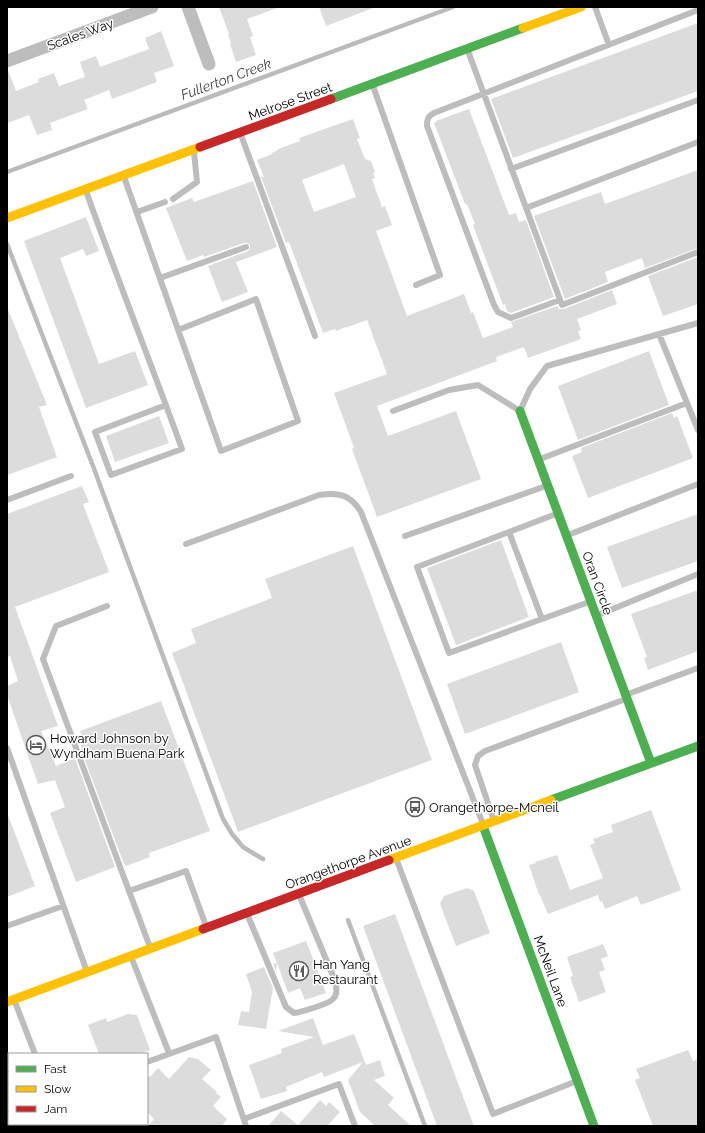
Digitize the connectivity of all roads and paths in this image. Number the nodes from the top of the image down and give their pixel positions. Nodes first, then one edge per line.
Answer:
1 (152, 7) edge
2 (188, 7) edge
3 (581, 7) edge
4 (595, 7) edge
5 (698, 10) edge
6 (610, 45) junction
7 (468, 49) junction
8 (7, 61) edge
9 (209, 64) dead end
10 (373, 84) junction
11 (484, 94) junction
12 (698, 100) edge
13 (240, 133) junction
14 (698, 142) edge
15 (194, 150) junction
16 (511, 169) junction
17 (124, 176) junction
18 (85, 190) junction
19 (173, 199) dead end
20 (166, 202) dead end
21 (526, 208) junction
22 (137, 212) junction
23 (7, 218) edge
24 (246, 247) dead end
25 (698, 252) edge
26 (160, 278) junction
27 (416, 285) dead end
28 (560, 300) junction
29 (698, 323) edge
30 (178, 330) junction
31 (659, 334) junction
32 (315, 336) dead end
33 (687, 403) junction
34 (166, 405) junction
35 (393, 411) dead end
36 (520, 411) junction
37 (698, 430) edge
38 (538, 460) junction
39 (71, 476) dead end
40 (698, 484) edge
41 (547, 485) junction
42 (7, 500) edge
43 (558, 514) junction
44 (509, 532) junction
45 (566, 535) junction
46 (405, 536) dead end
47 (186, 544) dead end
48 (698, 574) edge
49 (590, 601) junction
50 (107, 606) dead end
51 (596, 616) junction
52 (542, 619) junction
53 (698, 668) edge
54 (627, 697) junction
55 (698, 746) edge
56 (7, 749) edge
57 (651, 763) junction
58 (494, 822) junction
59 (483, 826) junction
60 (396, 858) junction
61 (129, 891) junction
62 (299, 894) junction
63 (63, 906) junction
64 (247, 913) junction
65 (7, 926) edge
66 (206, 928) junction
67 (151, 948) junction
68 (130, 956) junction
69 (87, 972) junction
70 (10, 1000) edge
71 (35, 1053) edge
72 (169, 1054) junction
73 (148, 1062) edge
74 (577, 1081) junction
75 (244, 1119) junction
76 (246, 1126) edge
77 (354, 1126) edge
78 (594, 1126) edge

1 - 8 street, Scales Way
2 - 9 street
3 - 7 street, Melrose Street
4 - 6 lane
5 - 6 lane
6 - 11 lane
7 - 10 street, Melrose Street
7 - 11 lane
10 - 13 street, Melrose Street
10 - 27 lane
11 - 16 lane
11 - 28 lane
12 - 16 lane
13 - 15 street, Melrose Street
13 - 32 lane
14 - 21 lane
15 - 17 street, Melrose Street
15 - 19 lane
16 - 21 lane
17 - 18 street, Melrose Street
17 - 22 lane
18 - 23 street, Melrose Street
18 - 34 lane
20 - 22 lane
21 - 28 lane
22 - 26 lane
24 - 26 lane
25 - 28 lane
26 - 30 lane
29 - 31 lane
30 - 30 lane
31 - 33 lane
31 - 36 lane
33 - 37 lane
33 - 38 lane
34 - 34 lane
35 - 36 lane
36 - 38 street, Oran Circle
38 - 41 street, Oran Circle
39 - 42 lane
40 - 45 lane
41 - 43 street, Oran Circle
41 - 46 lane
43 - 44 lane
43 - 45 street, Oran Circle
44 - 52 lane
44 - 52 lane
45 - 49 street, Oran Circle
47 - 59 lane
48 - 51 lane
49 - 51 street, Oran Circle
49 - 52 lane
50 - 61 lane
51 - 54 street, Oran Circle
53 - 54 lane
54 - 57 street, Oran Circle
54 - 58 lane
55 - 57 street, Orangethorpe Avenue
56 - 63 lane
57 - 58 street, Orangethorpe Avenue
58 - 59 street, Orangethorpe Avenue
59 - 60 street, Orangethorpe Avenue
59 - 74 street, McNeil Lane
60 - 62 street, Orangethorpe Avenue
60 - 74 lane
61 - 66 lane
61 - 67 lane
62 - 64 street, Orangethorpe Avenue
62 - 64 lane
63 - 65 lane
63 - 69 lane
64 - 66 street, Orangethorpe Avenue
66 - 67 street, Orangethorpe Avenue
67 - 68 street, Orangethorpe Avenue
68 - 69 street, Orangethorpe Avenue
68 - 72 lane
69 - 70 street, Orangethorpe Avenue
70 - 71 lane
72 - 73 lane
72 - 75 lane
74 - 78 street, McNeil Lane
75 - 76 lane
75 - 77 lane

